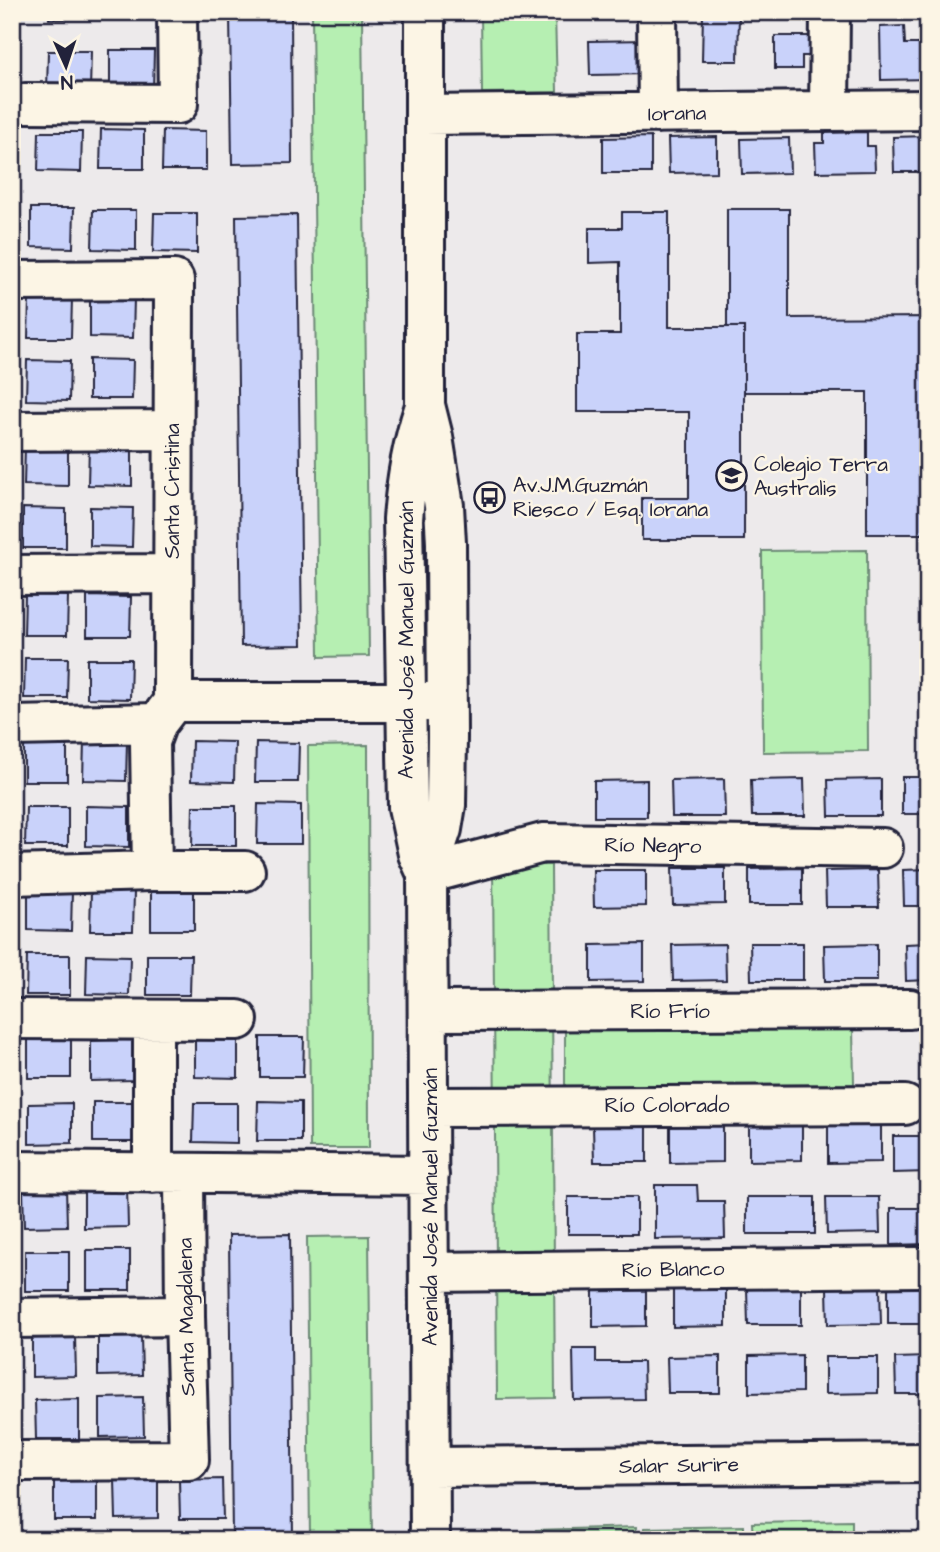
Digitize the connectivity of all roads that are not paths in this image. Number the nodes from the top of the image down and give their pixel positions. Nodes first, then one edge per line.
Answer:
1 (177, 12) edge
2 (425, 12) edge
3 (657, 12) edge
4 (830, 12) edge
5 (25, 103) dead end
6 (928, 110) edge
7 (829, 111) junction
8 (657, 113) junction
9 (425, 115) junction
10 (12, 281) edge
11 (425, 405) junction
12 (172, 430) junction
13 (12, 431) edge
14 (173, 573) junction
15 (12, 575) edge
16 (405, 702) junction
17 (447, 702) junction
18 (165, 712) junction
19 (12, 726) edge
20 (883, 848) dead end
21 (152, 871) junction
22 (245, 872) dead end
23 (428, 874) junction
24 (12, 875) edge
25 (910, 1009) dead end
26 (429, 1011) junction
27 (12, 1018) edge
28 (153, 1020) junction
29 (238, 1020) dead end
30 (905, 1105) dead end
31 (429, 1107) junction
32 (12, 1171) edge
33 (169, 1173) junction
34 (429, 1175) junction
35 (917, 1267) dead end
36 (429, 1272) junction
37 (185, 1316) junction
38 (12, 1318) edge
39 (21, 1461) dead end
40 (928, 1463) edge
41 (431, 1467) junction
42 (430, 1540) edge

1 - 5 street
2 - 9 street, Avenida José Manuel Guzmán
3 - 8 street
4 - 7 street
6 - 7 street, Iorana
7 - 8 street, Iorana
8 - 9 street, Iorana
9 - 11 street, Avenida José Manuel Guzmán
10 - 12 street, Santa Cristina
11 - 16 street, Avenida José Manuel Guzmán
11 - 17 street, Avenida José Manuel Guzmán
12 - 13 street
12 - 14 street, Santa Cristina
14 - 15 street
14 - 18 street, Santa Cristina
16 - 17 street
16 - 18 street
16 - 23 street, Avenida José Manuel Guzmán
17 - 23 street, Avenida José Manuel Guzmán
18 - 19 street
18 - 21 street, Santa Cristina
20 - 23 street, Río Negro
21 - 22 street
21 - 24 street
23 - 26 street, Avenida José Manuel Guzmán
25 - 26 street, Río Frío
26 - 31 street, Avenida José Manuel Guzmán
27 - 28 street
28 - 29 street
28 - 33 street, Santa Magdalena
30 - 31 street, Río Colorado
31 - 34 street, Avenida José Manuel Guzmán
32 - 33 street
33 - 34 street
33 - 37 street, Santa Magdalena
34 - 36 street, Avenida José Manuel Guzmán
35 - 36 street, Río Blanco
36 - 41 street, Avenida José Manuel Guzmán
37 - 38 street
37 - 39 street, Santa Magdalena
40 - 41 street, Salar Surire
41 - 42 street, Avenida José Manuel Guzmán

